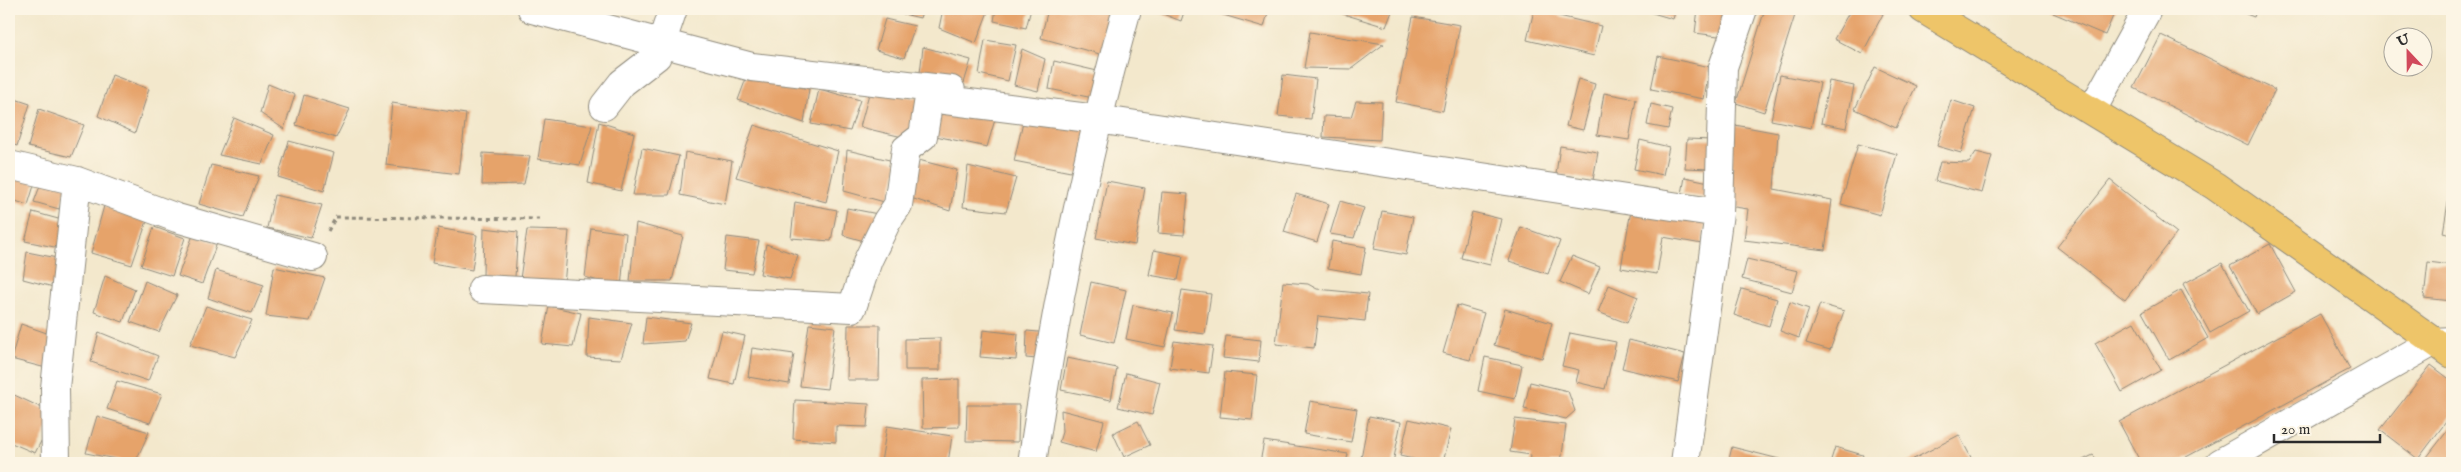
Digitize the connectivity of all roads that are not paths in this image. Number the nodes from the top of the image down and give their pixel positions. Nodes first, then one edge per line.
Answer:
1 (532, 9) edge
2 (673, 9) edge
3 (1126, 9) edge
4 (1743, 9) edge
5 (1923, 9) edge
6 (2146, 12) dead end
7 (663, 43) junction
8 (604, 106) dead end
9 (2092, 110) junction
10 (1098, 112) junction
11 (9, 165) edge
12 (77, 181) junction
13 (1719, 213) junction
14 (313, 257) road end
15 (482, 289) dead end
16 (2446, 346) edge
17 (56, 463) edge
18 (1032, 463) edge
19 (1685, 463) edge
20 (2220, 463) edge

1 - 7 street
2 - 7 street
3 - 10 street
4 - 13 street
5 - 9 main road
6 - 9 street
7 - 8 street
7 - 10 street
9 - 16 main road
10 - 13 street
10 - 15 street
10 - 18 street
11 - 12 street
12 - 14 street
12 - 17 street
13 - 19 street
16 - 20 street

